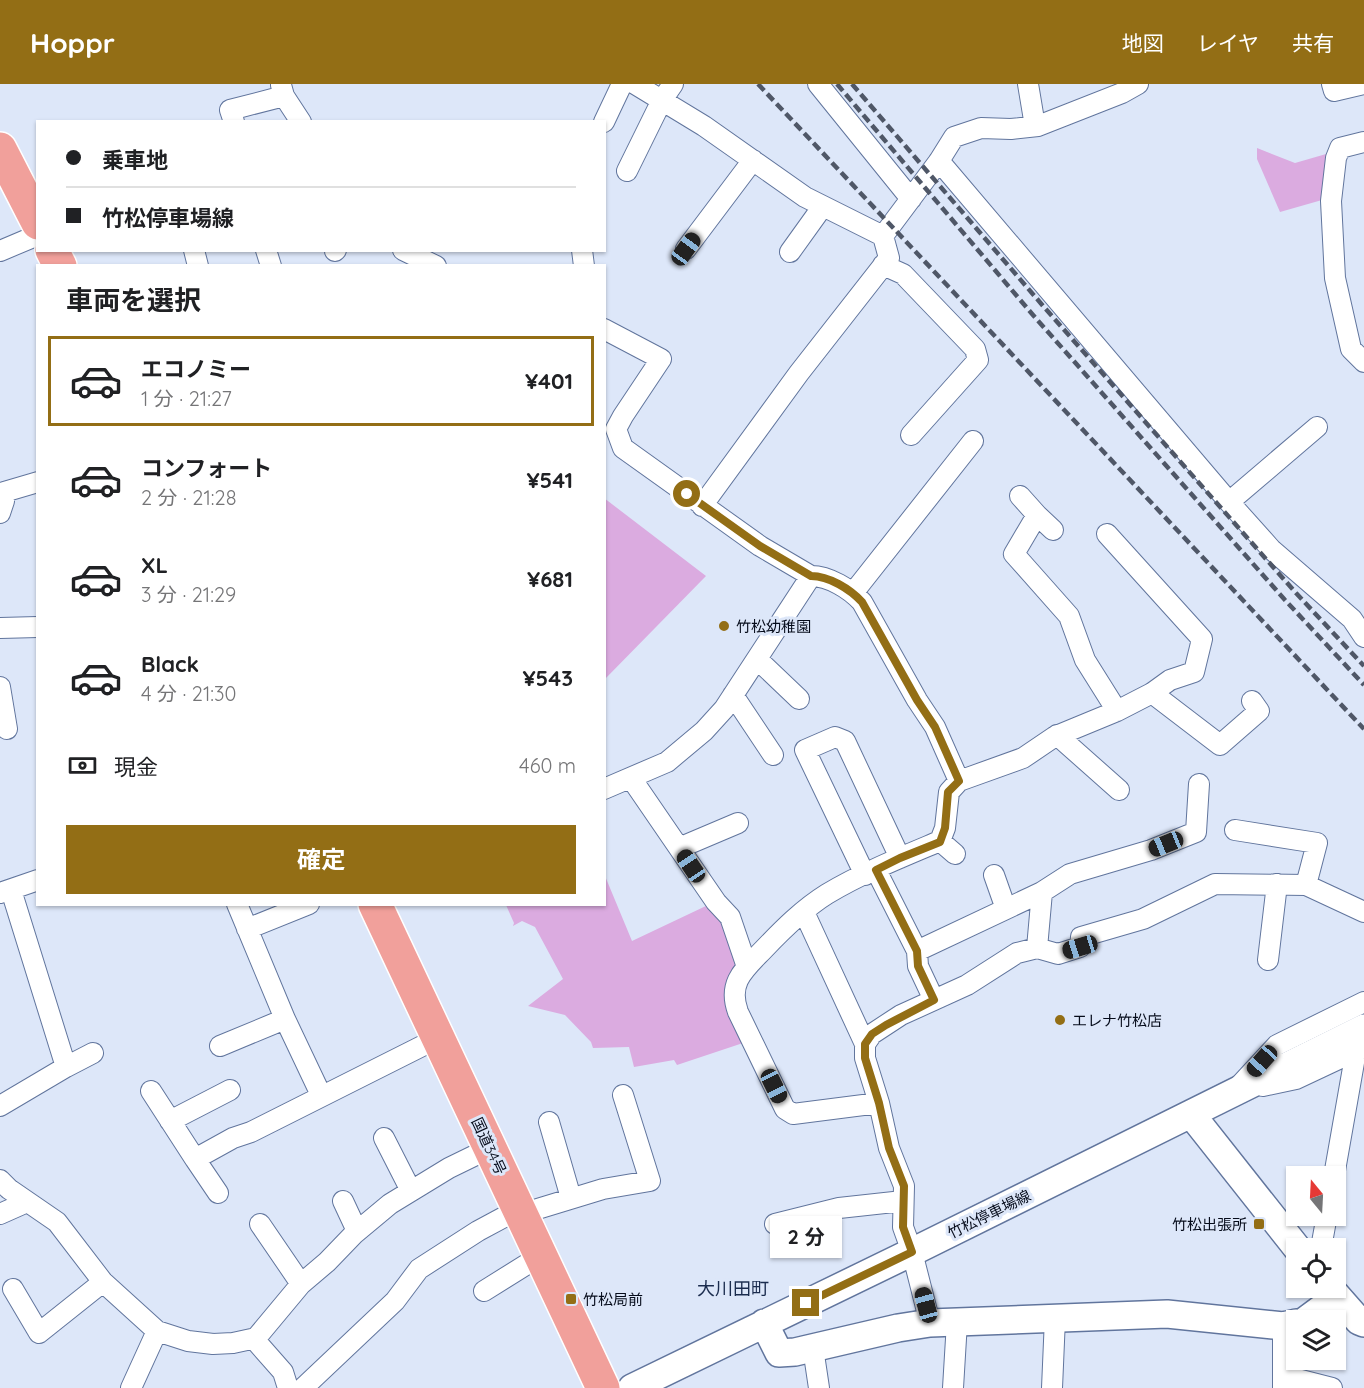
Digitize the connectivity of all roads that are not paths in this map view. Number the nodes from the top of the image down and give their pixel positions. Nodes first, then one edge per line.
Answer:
1 (622, 84) edge
2 (635, 84) edge
3 (818, 84) edge
4 (1028, 84) edge
5 (1138, 84) edge
6 (1332, 84) edge
7 (1364, 84) edge
8 (282, 90) edge
9 (667, 92) edge
10 (230, 110) edge
11 (300, 120) edge
12 (605, 120) edge
13 (1035, 126) junction
14 (1364, 142) edge
15 (0, 149) edge
16 (753, 160) junction
17 (939, 161) junction
18 (627, 171) dead end
19 (28, 183) edge
20 (910, 199) junction
21 (823, 206) junction
22 (36, 215) edge
23 (36, 236) edge
24 (883, 236) junction
25 (686, 249) dead end
26 (0, 251) edge
27 (407, 252) edge
28 (790, 252) dead end
29 (422, 264) edge
30 (883, 265) junction
31 (606, 330) edge
32 (1364, 362) edge
33 (1317, 427) dead end
34 (911, 435) dead end
35 (973, 441) dead end
36 (36, 483) edge
37 (2, 486) edge
38 (1020, 496) dead end
39 (1229, 502) junction
40 (702, 506) junction
41 (0, 513) edge
42 (1037, 515) junction
43 (1053, 530) dead end
44 (1107, 534) dead end
45 (811, 576) junction
46 (854, 593) junction
47 (1358, 613) edge
48 (36, 627) edge
49 (0, 628) edge
50 (1364, 637) edge
51 (756, 659) junction
52 (0, 687) edge
53 (1152, 693) junction
54 (733, 695) junction
55 (799, 699) dead end
56 (1252, 702) dead end
57 (1117, 711) junction
58 (7, 729) dead end
59 (1057, 735) junction
60 (773, 755) dead end
61 (631, 778) junction
62 (959, 781) junction
63 (1199, 784) dead end
64 (606, 788) edge
65 (1119, 790) dead end
66 (738, 823) dead end
67 (1234, 831) dead end
68 (679, 848) junction
69 (900, 858) junction
70 (871, 873) junction
71 (994, 875) dead end
72 (36, 881) edge
73 (1276, 884) junction
74 (1306, 885) junction
75 (5, 891) edge
76 (1042, 892) junction
77 (238, 906) edge
78 (304, 906) edge
79 (376, 906) edge
80 (1006, 909) junction
81 (804, 912) junction
82 (1364, 912) edge
83 (247, 929) junction
84 (1037, 948) junction
85 (917, 951) junction
86 (1268, 960) dead end
87 (747, 967) junction
88 (934, 1000) junction
89 (1364, 1002) edge
90 (285, 1019) junction
91 (438, 1038) junction
92 (1361, 1042) edge
93 (865, 1044) junction
94 (220, 1046) dead end
95 (93, 1053) dead end
96 (66, 1067) junction
97 (230, 1090) dead end
98 (152, 1091) dead end
99 (1232, 1094) junction
100 (321, 1095) junction
101 (623, 1095) dead end
102 (879, 1103) junction
103 (0, 1106) edge
104 (1191, 1114) junction
105 (170, 1121) junction
106 (549, 1122) dead end
107 (384, 1138) dead end
108 (490, 1148) junction
109 (195, 1160) junction
110 (1336, 1166) edge
111 (0, 1180) edge
112 (411, 1191) junction
113 (218, 1193) dead end
114 (571, 1198) junction
115 (344, 1201) dead end
116 (27, 1202) junction
117 (903, 1202) junction
118 (520, 1212) junction
119 (0, 1214) edge
120 (260, 1224) dead end
121 (775, 1224) dead end
122 (357, 1231) junction
123 (1289, 1238) edge
124 (912, 1252) junction
125 (540, 1256) junction
126 (103, 1282) junction
127 (302, 1284) junction
128 (13, 1289) dead end
129 (484, 1291) dead end
130 (1326, 1298) edge
131 (1338, 1298) edge
132 (1311, 1310) edge
133 (1055, 1318) junction
134 (957, 1322) junction
135 (1286, 1322) edge
136 (764, 1323) junction
137 (930, 1323) junction
138 (1364, 1323) edge
139 (157, 1331) junction
140 (254, 1339) junction
141 (813, 1348) junction
142 (1284, 1382) edge
143 (131, 1388) edge
144 (288, 1388) edge
145 (303, 1388) edge
146 (603, 1388) edge
147 (632, 1388) edge
148 (819, 1388) edge
149 (953, 1388) edge
150 (1053, 1388) edge
151 (1332, 1388) edge

1 - 12 street
2 - 9 street
3 - 20 street
4 - 13 street
5 - 13 street
6 - 7 street
8 - 10 street
8 - 11 street
9 - 16 street
9 - 18 street
13 - 17 street
14 - 32 street
15 - 19 highway
16 - 21 street
16 - 25 street
17 - 20 street
17 - 39 street
19 - 22 highway
20 - 24 street
21 - 24 street
21 - 28 street
23 - 26 street
24 - 30 street
27 - 29 street
30 - 34 street
30 - 40 street
31 - 40 street
33 - 39 street
35 - 46 street
36 - 37 street
37 - 41 street
38 - 42 street
39 - 47 street
40 - 45 street
42 - 43 street
42 - 57 street
44 - 53 street
45 - 46 street
45 - 51 street
46 - 62 street
47 - 50 street
48 - 49 street
51 - 54 street
51 - 55 street
52 - 58 street
53 - 56 street
53 - 57 street
54 - 60 street
54 - 61 street
57 - 59 street
59 - 62 street
59 - 65 street
61 - 64 street
61 - 68 street
62 - 69 street
63 - 76 street
66 - 68 street
67 - 74 street
68 - 87 street
69 - 70 street
69 - 70 street
70 - 81 street
70 - 85 street
71 - 80 street
72 - 75 street
73 - 74 street
73 - 84 street
73 - 86 street
74 - 82 street
75 - 96 street
76 - 80 street
76 - 84 street
77 - 83 street
78 - 83 street
79 - 91 highway, 国道34号
80 - 85 street
81 - 87 street
81 - 93 street
83 - 90 street
84 - 88 street
85 - 88 street
87 - 102 street
88 - 93 street
89 - 99 street
90 - 94 street
90 - 100 street
91 - 100 street
91 - 108 highway, 国道34号
92 - 99 main road, 竹松停車場線
92 - 110 street
93 - 102 street
95 - 96 street
96 - 103 street
97 - 105 street
98 - 105 street
99 - 104 main road, 竹松停車場線
100 - 109 street
101 - 114 street
102 - 117 street
104 - 123 main road
104 - 124 main road, 竹松停車場線
105 - 109 street
106 - 114 street
107 - 112 street
108 - 112 street
108 - 118 highway, 国道34号
109 - 113 street
111 - 116 street
112 - 122 street
114 - 118 street
115 - 122 street
116 - 119 street
116 - 126 street
117 - 121 street
117 - 124 street
118 - 125 highway, 国道34号
118 - 145 street
120 - 127 street
122 - 127 street
124 - 136 main road, 竹松停車場線
124 - 137 street
125 - 129 street
125 - 146 highway, 国道34号
126 - 128 street
126 - 139 street
127 - 140 street
130 - 132 main road
131 - 138 main road
133 - 134 main road
133 - 135 main road
133 - 150 street
134 - 137 main road
134 - 149 street
136 - 141 main road
136 - 147 main road, 竹松停車場線
137 - 141 main road
139 - 140 street
139 - 143 street
140 - 144 street
141 - 148 street
142 - 151 street

